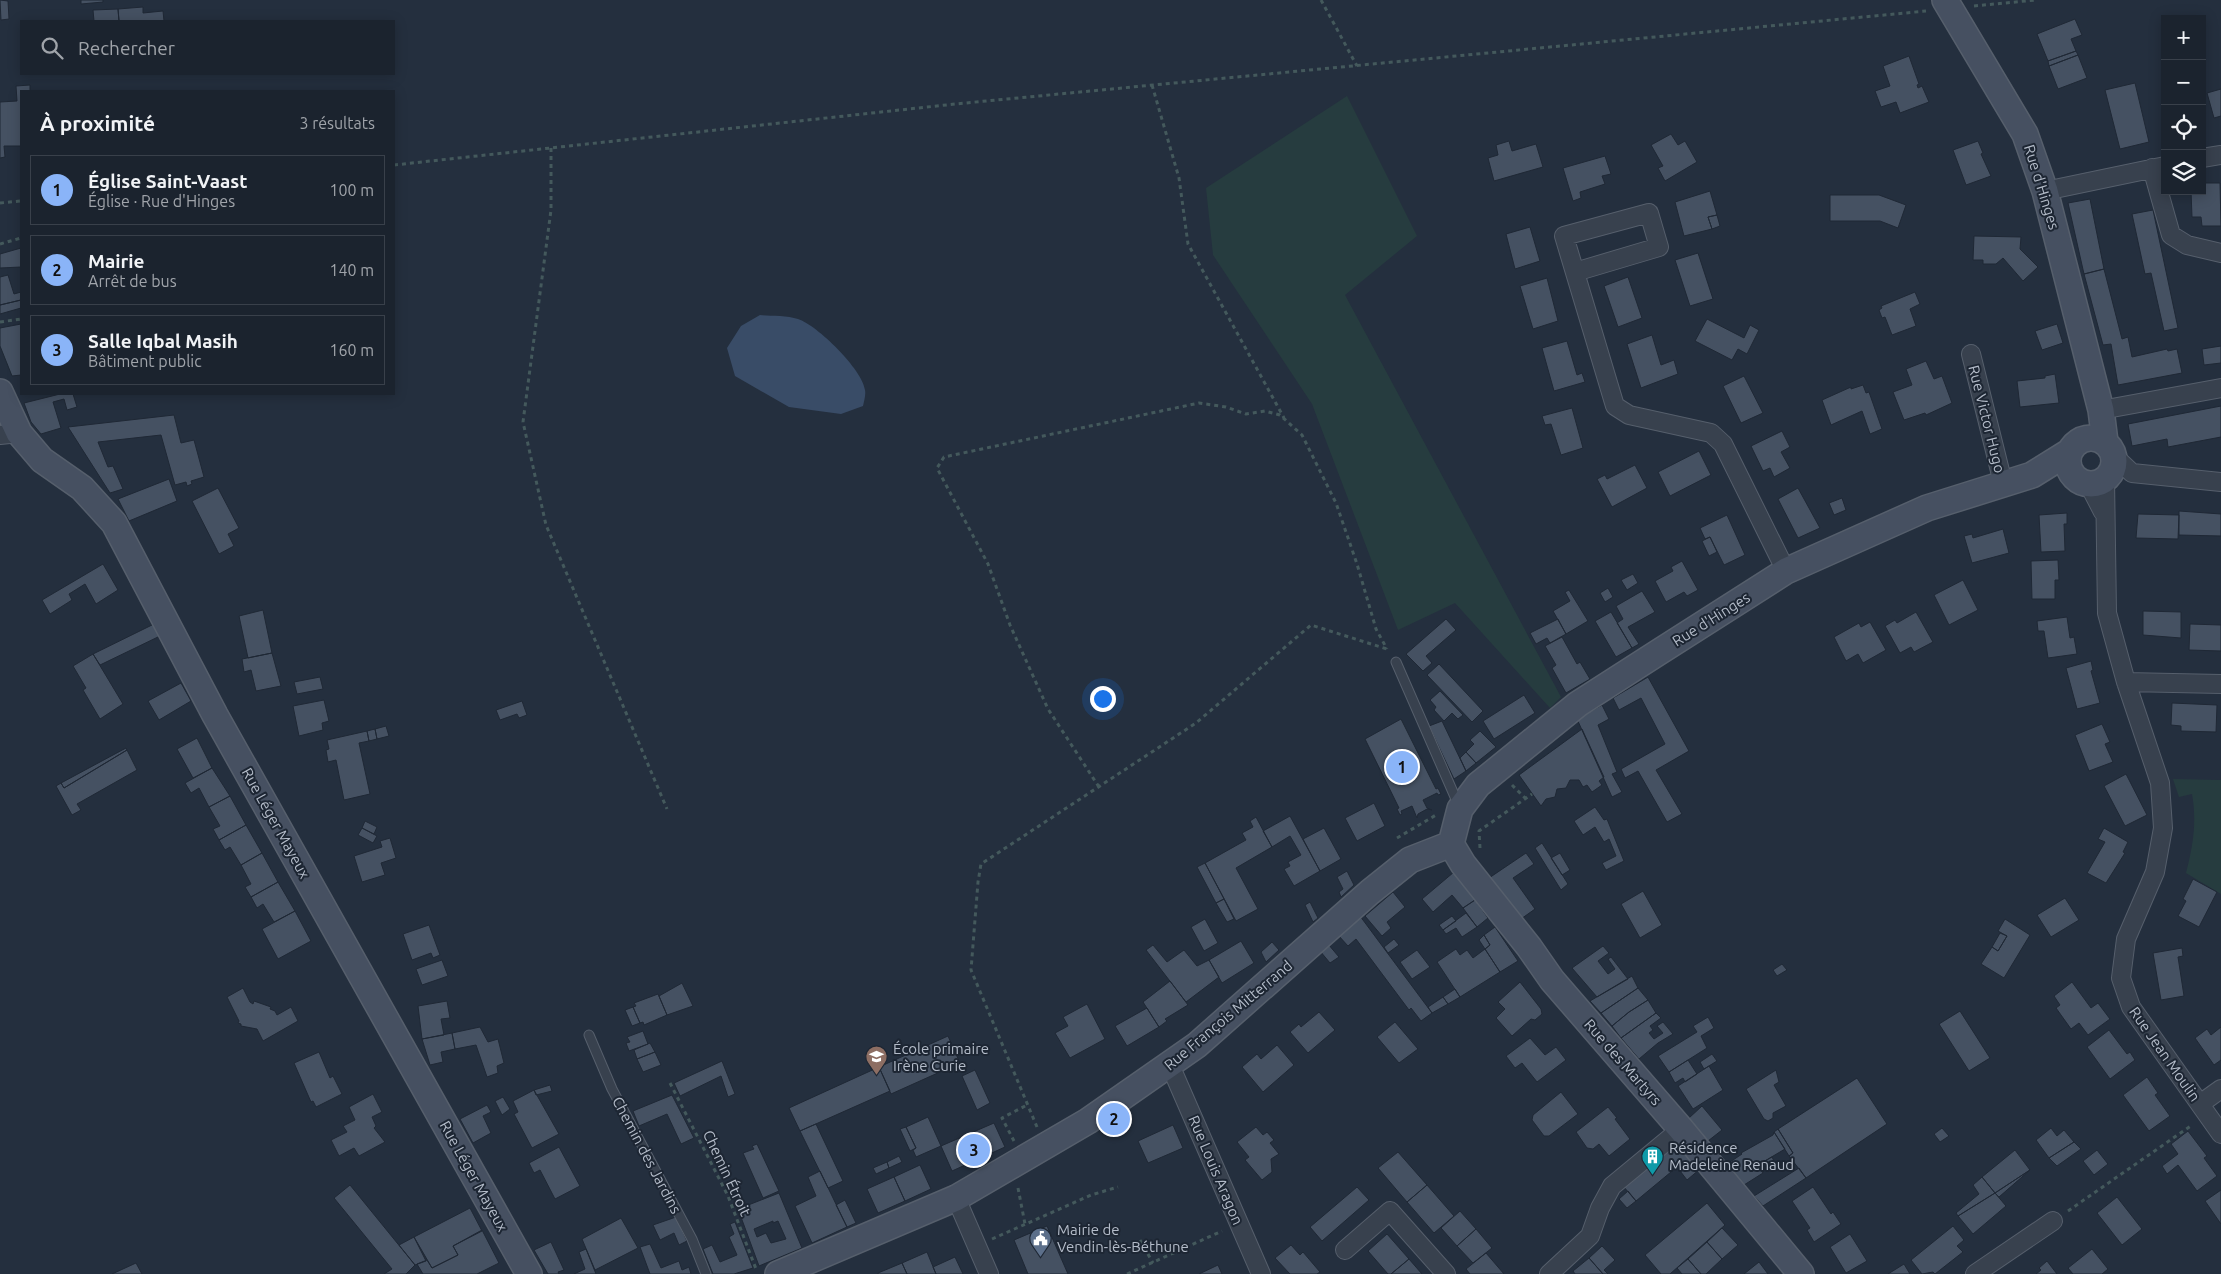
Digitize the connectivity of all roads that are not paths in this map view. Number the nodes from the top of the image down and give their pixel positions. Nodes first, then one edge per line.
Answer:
1 (1947, 4) edge
2 (2221, 155) edge
3 (2206, 157) edge
4 (2158, 167) edge
5 (2045, 191) junction
6 (2221, 253) edge
7 (1574, 272) junction
8 (1971, 354) dead end
9 (2221, 388) edge
10 (0, 392) edge
11 (2098, 401) junction
12 (9, 434) edge
13 (2093, 463) junction
14 (2221, 482) edge
15 (2003, 484) junction
16 (1786, 571) junction
17 (1396, 662) road end
18 (2126, 682) junction
19 (2221, 684) edge
20 (1456, 798) junction
21 (1457, 854) junction
22 (589, 1035) dead end
23 (1170, 1066) junction
24 (2221, 1089) edge
25 (2204, 1109) junction
26 (1681, 1129) junction
27 (2221, 1134) edge
28 (956, 1198) junction
29 (2053, 1221) road end
30 (1345, 1250) dead end
31 (529, 1274) edge
32 (706, 1274) edge
33 (778, 1274) edge
34 (990, 1274) edge
35 (1261, 1274) edge
36 (1446, 1274) edge
37 (1549, 1274) edge
38 (1801, 1274) edge
39 (1976, 1274) edge

1 - 5 street, Rue d'Hinges
2 - 3 street
4 - 5 street
4 - 6 street
5 - 11 street, Rue d'Hinges
7 - 7 street
7 - 16 street
8 - 15 street, Rue Victor Hugo
9 - 11 street
10 - 12 street, Rue Léger Mayeux
11 - 13 street
12 - 31 street, Rue Léger Mayeux
13 - 14 street
13 - 15 street, Rue d'Hinges
13 - 18 street, Rue Jean Moulin
15 - 16 street, Rue d'Hinges
16 - 20 street, Rue d'Hinges
17 - 20 lane
18 - 19 street
18 - 25 street, Rue Jean Moulin
20 - 21 street, Rue d'Hinges
21 - 23 street, Rue François Mitterrand
21 - 26 street, Rue des Martyrs
22 - 32 lane, Chemin des Jardins
23 - 28 street, Rue François Mitterrand
23 - 35 street, Rue Louis Aragon
24 - 25 street
25 - 27 street, Rue Jean Moulin
26 - 37 street
26 - 38 street, Rue des Martyrs
28 - 33 street, Rue François Mitterrand
28 - 34 street
29 - 39 street
30 - 36 street

